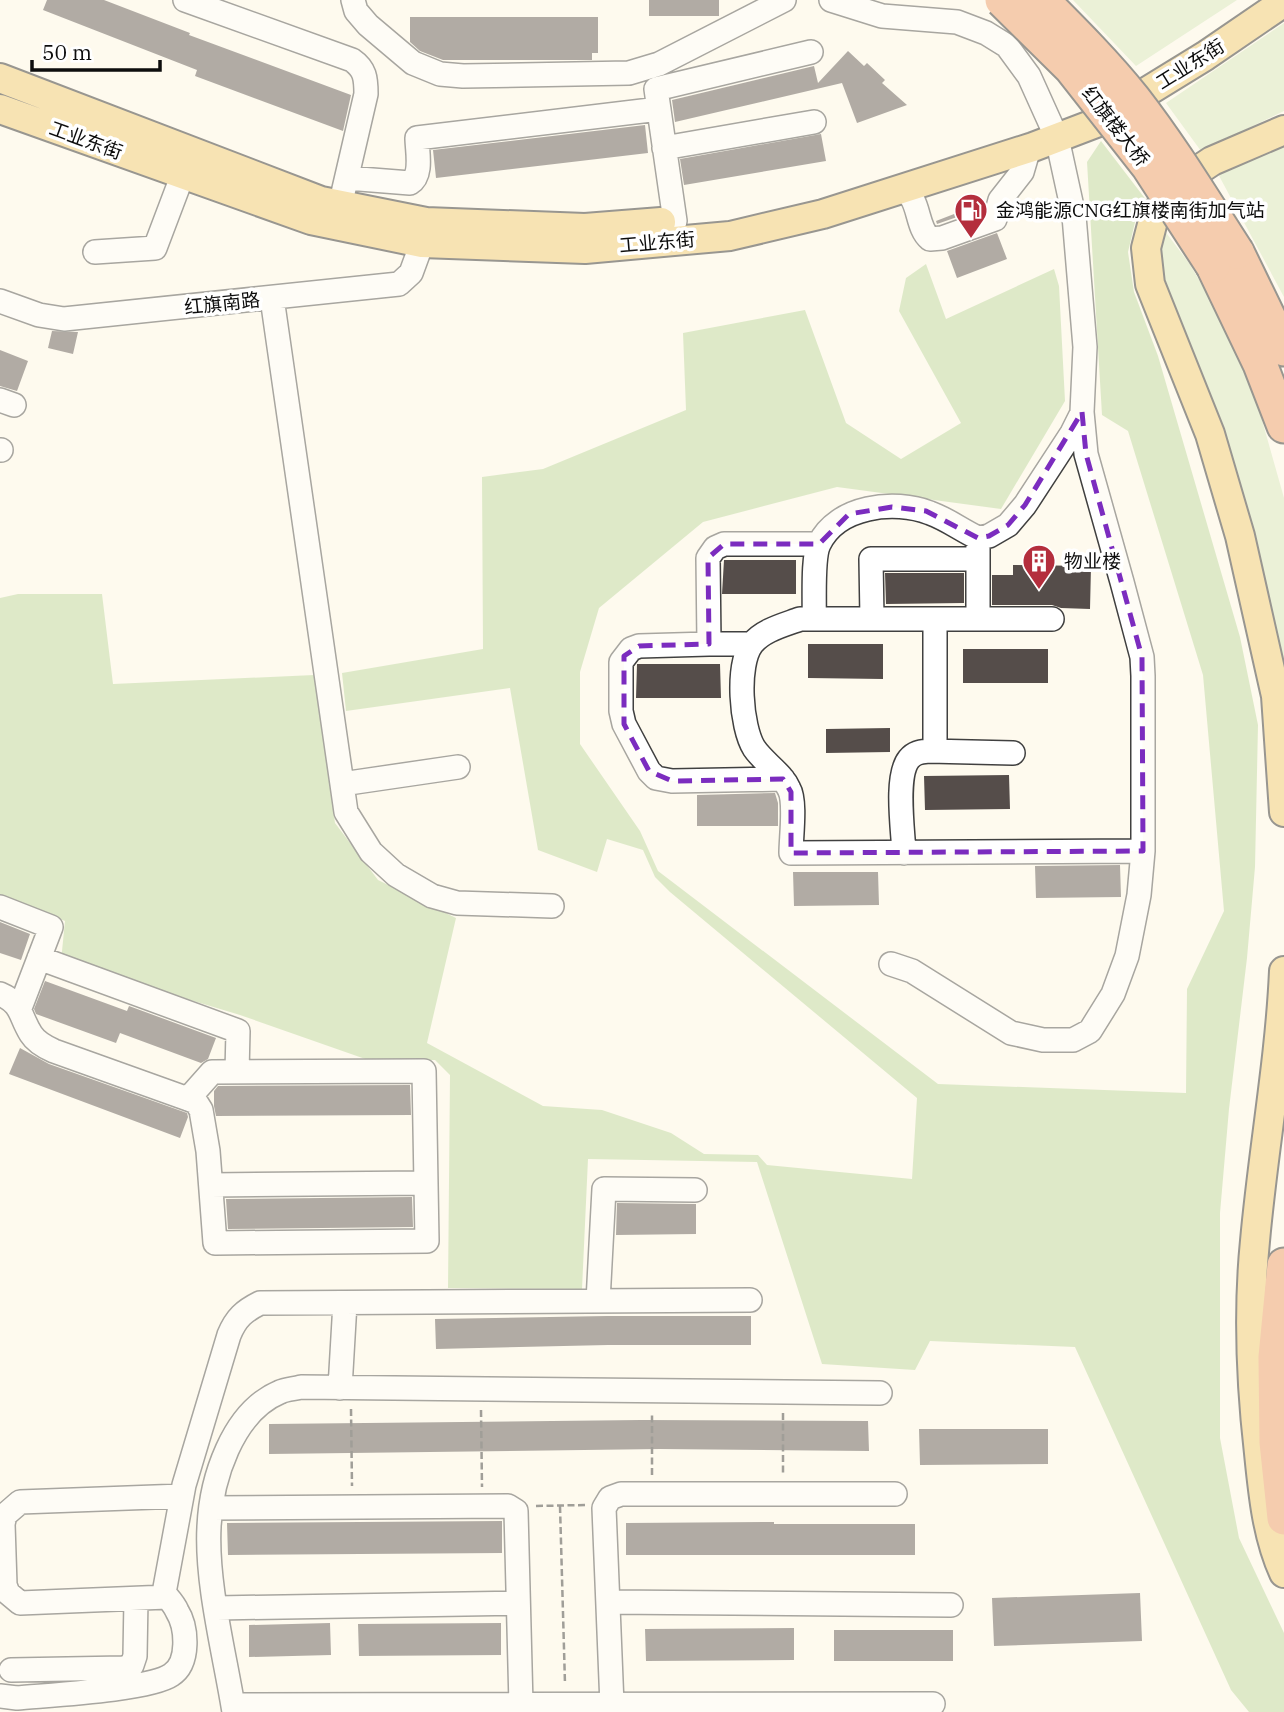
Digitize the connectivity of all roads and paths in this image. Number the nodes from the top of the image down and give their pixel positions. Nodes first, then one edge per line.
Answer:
1 (185, 0) edge
2 (353, 0) edge
3 (784, 0) edge
4 (831, 0) edge
5 (1002, 0) edge
6 (1042, 0) edge
7 (1262, 0) edge
8 (1284, 2) edge
9 (811, 52) dead end
10 (0, 78) edge
11 (0, 108) edge
12 (659, 109) junction
13 (814, 122) dead end
14 (1284, 130) edge
15 (1054, 133) junction
16 (664, 148) junction
17 (1029, 148) junction
18 (183, 174) junction
19 (347, 178) junction
20 (901, 189) junction
21 (340, 205) junction
22 (675, 221) junction
23 (422, 243) junction
24 (95, 252) dead end
25 (1225, 259) junction
26 (272, 298) junction
27 (0, 301) edge
28 (1284, 349) edge
29 (1082, 412) junction
30 (1284, 426) edge
31 (978, 538) junction
32 (819, 544) junction
33 (966, 559) dead end
34 (935, 619) junction
35 (978, 619) junction
36 (1052, 619) dead end
37 (814, 620) junction
38 (872, 620) junction
39 (709, 644) junction
40 (752, 644) junction
41 (935, 751) junction
42 (1013, 753) dead end
43 (458, 767) dead end
44 (783, 779) junction
45 (342, 784) junction
46 (1284, 812) edge
47 (1143, 851) junction
48 (904, 853) junction
49 (552, 906) dead end
50 (0, 907) edge
51 (39, 958) junction
52 (891, 964) dead end
53 (1284, 971) edge
54 (0, 994) edge
55 (20, 1008) junction
56 (237, 1072) junction
57 (188, 1099) junction
58 (426, 1183) junction
59 (211, 1185) junction
60 (695, 1190) dead end
61 (1284, 1265) edge
62 (750, 1300) dead end
63 (598, 1301) junction
64 (345, 1303) junction
65 (345, 1388) junction
66 (481, 1389) junction
67 (652, 1391) junction
68 (783, 1392) junction
69 (880, 1393) dead end
70 (652, 1494) junction
71 (783, 1494) junction
72 (895, 1494) dead end
73 (182, 1496) junction
74 (606, 1505) junction
75 (483, 1506) junction
76 (508, 1506) junction
77 (560, 1506) junction
78 (352, 1507) junction
79 (211, 1508) junction
80 (1284, 1518) edge
81 (1284, 1573) edge
82 (167, 1597) junction
83 (136, 1599) junction
84 (608, 1602) junction
85 (518, 1603) junction
86 (951, 1605) dead end
87 (217, 1608) junction
88 (11, 1670) dead end
89 (0, 1696) edge
90 (933, 1704) dead end
91 (521, 1705) junction
92 (566, 1705) junction
93 (611, 1705) junction
94 (233, 1708) edge

1 - 19 street
2 - 3 street
4 - 15 street
5 - 25 highway, 红旗楼大桥, bridge
6 - 25 highway, 红旗楼大桥, bridge
7 - 15 main road, 工业东街
8 - 15 main road, 工业东街
9 - 12 street
10 - 21 main road, 工业东街
11 - 18 main road, 工业东街
12 - 16 street
12 - 19 street
13 - 16 street
14 - 46 main road
15 - 17 main road, 工业东街
15 - 22 main road, 工业东街
15 - 29 street
16 - 22 street
17 - 20 main road, 工业东街
17 - 20 street
18 - 23 main road, 工业东街
18 - 24 street
19 - 21 street
20 - 23 main road, 工业东街
21 - 22 main road, 工业东街
23 - 26 street, 红旗南路
25 - 28 highway
25 - 30 highway
26 - 27 street, 红旗南路
26 - 45 street
29 - 31 street
29 - 47 street
31 - 32 street
31 - 35 street
32 - 37 street
32 - 39 street
33 - 38 street
34 - 35 street
34 - 38 street
34 - 41 street
35 - 36 street
37 - 38 street
37 - 40 street
39 - 40 street
39 - 44 street
40 - 44 street
41 - 42 street
41 - 48 street
43 - 45 street
44 - 48 street
45 - 49 street
47 - 48 street
47 - 52 street
50 - 51 street
51 - 55 street
51 - 56 street
53 - 81 main road
54 - 55 street
55 - 57 street
56 - 57 street
56 - 58 street
57 - 59 street
58 - 59 street
58 - 59 street
60 - 63 street
61 - 80 highway
62 - 63 street
63 - 64 street
64 - 65 street
64 - 73 street
65 - 66 street
65 - 78 path
65 - 79 street
66 - 67 street
66 - 75 path
67 - 68 street
67 - 70 path
68 - 69 street
68 - 71 path
70 - 71 street
70 - 74 street
71 - 72 street
73 - 82 street
73 - 83 street
74 - 77 path
74 - 84 street
75 - 76 street
75 - 78 street
76 - 77 path
76 - 85 street
77 - 92 path
78 - 79 street
79 - 87 street
82 - 83 street
82 - 89 street
83 - 88 street
84 - 86 street
84 - 93 street
85 - 87 street
85 - 91 street
87 - 94 street
90 - 93 street
91 - 92 street
91 - 94 street
92 - 93 street

